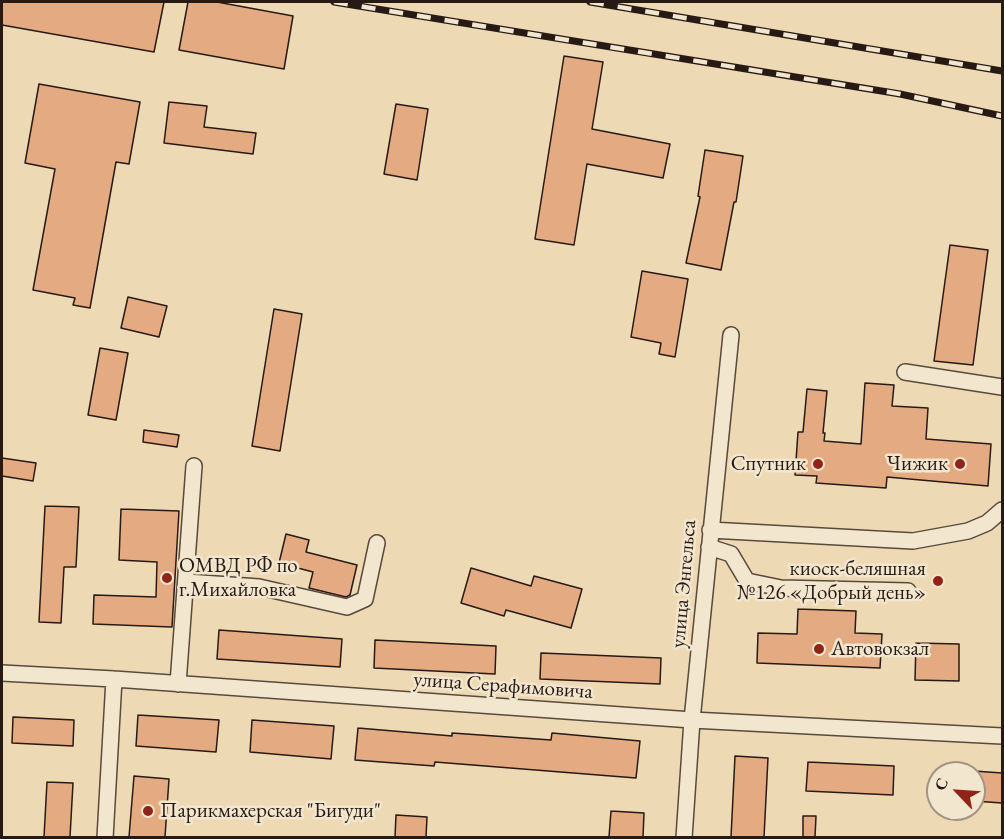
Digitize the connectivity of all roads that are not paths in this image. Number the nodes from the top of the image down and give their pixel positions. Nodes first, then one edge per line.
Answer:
1 (731, 334) dead end
2 (905, 372) dead end
3 (1002, 387) edge
4 (194, 466) dead end
5 (1002, 510) edge
6 (710, 530) junction
7 (377, 543) dead end
8 (709, 547) junction
9 (186, 582) junction
10 (908, 591) dead end
11 (2, 673) edge
12 (114, 679) junction
13 (178, 684) junction
14 (692, 720) junction
15 (1002, 736) edge
16 (105, 837) edge
17 (684, 837) edge

1 - 6 street, улица Энгельса
2 - 3 street
4 - 9 street
5 - 6 street
6 - 8 street, улица Энгельса
7 - 9 street
8 - 10 street
8 - 14 street, улица Энгельса
9 - 13 street
11 - 12 street, улица Серафимовича
12 - 13 street, улица Серафимовича
12 - 16 street
13 - 14 street, улица Серафимовича
14 - 15 street, улица Серафимовича
14 - 17 street, улица Энгельса

